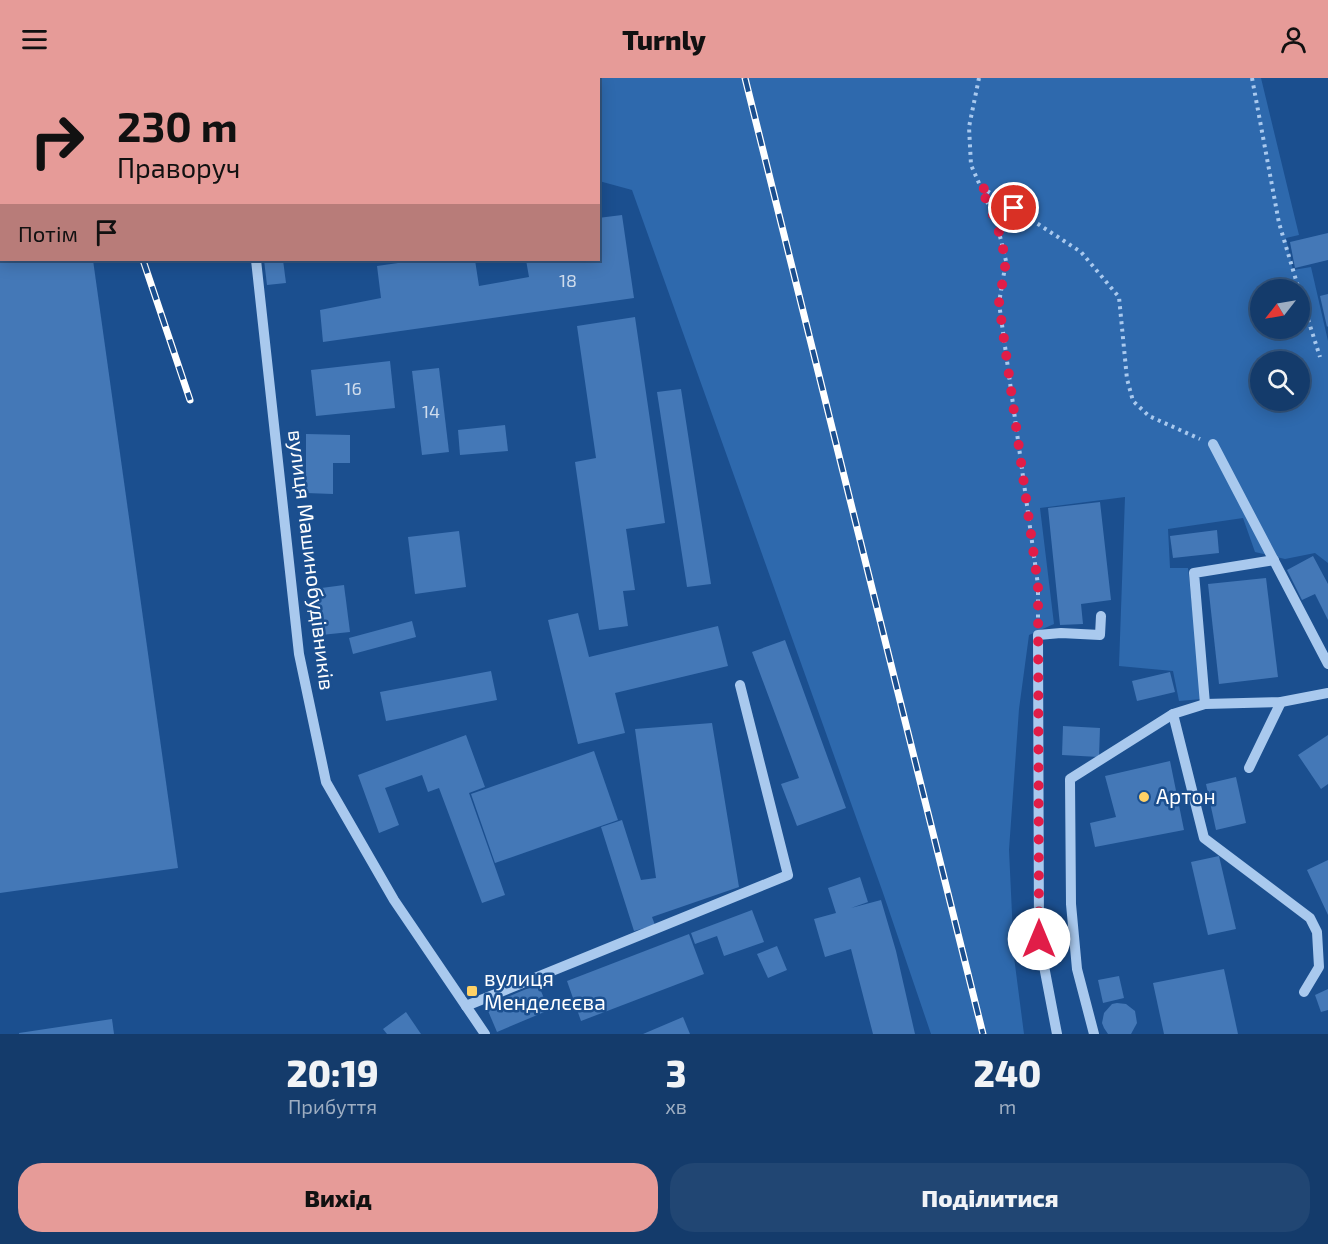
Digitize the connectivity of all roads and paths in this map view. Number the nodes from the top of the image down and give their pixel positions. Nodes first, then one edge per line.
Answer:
1 (980, 78) edge
2 (1252, 78) edge
3 (980, 186) junction
4 (256, 261) edge
5 (1296, 279) edge
6 (1310, 325) edge
7 (1320, 357) dead end
8 (1213, 444) joint
9 (1274, 560) junction
10 (1101, 616) dead end
11 (1038, 635) junction
12 (1328, 664) edge
13 (740, 685) dead end
14 (1328, 693) edge
15 (1281, 702) junction
16 (1205, 704) junction
17 (1173, 714) junction
18 (1249, 768) dead end
19 (1304, 993) dead end
20 (466, 1006) junction
21 (485, 1034) edge
22 (1057, 1034) edge
23 (1094, 1034) edge

1 - 3 path
2 - 5 path
3 - 8 path
3 - 11 path
4 - 20 street, вулиця Машинобудівників
6 - 7 path
8 - 9 street
9 - 12 street
9 - 16 street
10 - 11 street
11 - 22 street
13 - 20 street
14 - 15 street
15 - 16 street
15 - 18 street
16 - 17 street
17 - 19 street
17 - 23 street
20 - 21 street, вулиця Машинобудівників

